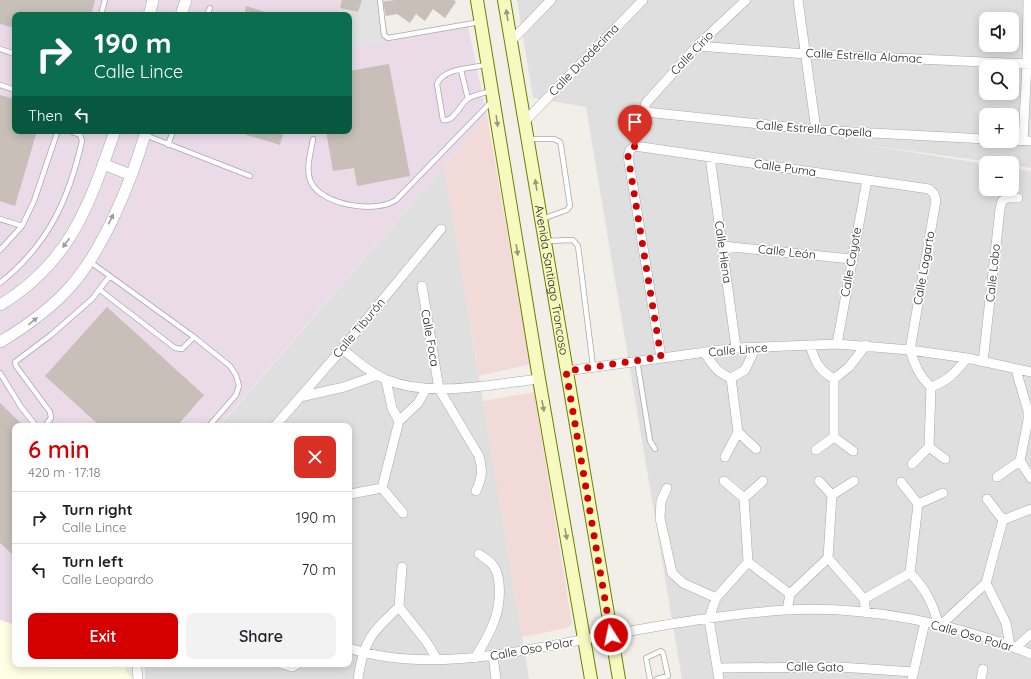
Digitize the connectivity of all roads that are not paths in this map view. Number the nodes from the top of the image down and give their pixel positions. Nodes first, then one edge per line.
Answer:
1 (105, 0) edge
2 (154, 0) edge
3 (186, 0) edge
4 (380, 0) edge
5 (477, 0) edge
6 (504, 0) edge
7 (551, 0) edge
8 (643, 0) edge
9 (746, 0) edge
10 (798, 0) edge
11 (1028, 0) edge
12 (210, 8) dead end
13 (102, 12) edge
14 (150, 12) edge
15 (182, 12) edge
16 (208, 12) edge
17 (481, 22) junction
18 (511, 41) junction
19 (697, 46) junction
20 (0, 49) edge
21 (12, 53) edge
22 (806, 54) junction
23 (487, 64) junction
24 (1029, 64) edge
25 (461, 70) junction
26 (0, 85) edge
27 (12, 89) edge
28 (493, 95) junction
29 (468, 99) junction
30 (645, 110) joint
31 (525, 121) junction
32 (816, 130) junction
33 (57, 134) edge
34 (78, 134) edge
35 (114, 134) edge
36 (146, 134) edge
37 (148, 134) edge
38 (171, 134) edge
39 (312, 139) dead end
40 (528, 139) junction
41 (979, 139) edge
42 (1027, 141) edge
43 (168, 145) junction
44 (710, 157) junction
45 (103, 164) junction
46 (131, 175) junction
47 (250, 176) dead end
48 (867, 180) junction
49 (929, 189) joint
50 (1018, 198) dead end
51 (0, 219) edge
52 (542, 219) junction
53 (22, 226) junction
54 (441, 230) dead end
55 (545, 241) junction
56 (722, 246) junction
57 (0, 250) edge
58 (851, 259) junction
59 (89, 261) junction
60 (109, 277) junction
61 (0, 282) edge
62 (422, 286) dead end
63 (100, 290) junction
64 (0, 304) edge
65 (194, 337) junction
66 (0, 342) edge
67 (837, 344) junction
68 (810, 345) junction
69 (866, 345) junction
70 (756, 347) junction
71 (736, 348) junction
72 (342, 349) junction
73 (910, 350) junction
74 (704, 352) junction
75 (661, 357) junction
76 (967, 358) junction
77 (637, 360) junction
78 (983, 362) junction
79 (593, 366) junction
80 (1016, 370) junction
81 (566, 371) junction
82 (1031, 372) edge
83 (0, 373) edge
84 (382, 377) junction
85 (731, 378) junction
86 (539, 379) junction
87 (834, 379) junction
88 (931, 387) junction
89 (426, 389) junction
90 (439, 389) junction
91 (300, 397) junction
92 (1028, 402) edge
93 (399, 421) junction
94 (34, 423) edge
95 (47, 423) edge
96 (212, 423) edge
97 (278, 423) edge
98 (738, 432) junction
99 (834, 437) junction
100 (929, 447) junction
101 (655, 449) dead end
102 (756, 449) dead end
103 (816, 450) dead end
104 (853, 451) dead end
105 (725, 457) dead end
106 (945, 459) dead end
107 (1020, 461) junction
108 (912, 464) dead end
109 (997, 477) dead end
110 (1031, 478) edge
111 (724, 481) dead end
112 (764, 481) dead end
113 (819, 481) dead end
114 (854, 481) dead end
115 (900, 482) dead end
116 (382, 488) junction
117 (667, 488) dead end
118 (476, 491) dead end
119 (943, 493) dead end
120 (352, 494) edge
121 (832, 495) junction
122 (744, 498) junction
123 (987, 498) dead end
124 (918, 504) junction
125 (1031, 509) edge
126 (403, 513) dead end
127 (1003, 520) junction
128 (479, 554) dead end
129 (828, 558) junction
130 (748, 562) junction
131 (402, 567) dead end
132 (910, 573) junction
133 (986, 583) junction
134 (790, 594) junction
135 (716, 598) junction
136 (864, 599) junction
137 (399, 607) junction
138 (787, 610) junction
139 (866, 613) junction
140 (709, 619) junction
141 (924, 622) junction
142 (940, 624) junction
143 (1031, 634) edge
144 (611, 635) junction
145 (584, 640) junction
146 (1012, 647) junction
147 (352, 649) edge
148 (363, 652) junction
149 (1031, 654) edge
150 (493, 656) junction
151 (475, 658) junction
152 (437, 659) junction
153 (717, 668) junction
154 (137, 669) dead end
155 (983, 669) dead end
156 (913, 675) edge
157 (358, 678) edge
158 (138, 679) edge
159 (496, 679) edge
160 (591, 679) edge
161 (619, 679) edge
162 (650, 679) edge
163 (657, 679) edge
164 (719, 679) edge
165 (981, 679) edge

1 - 13 lane
2 - 14 street
3 - 15 street
4 - 17 lane
5 - 17 main road
18 -> 6 main road, Avenida Santiago Troncoso
7 - 18 street
8 - 31 street, Calle Duodécima
9 - 19 street, Calle Cirio
10 - 22 street
11 - 24 street
12 - 16 lane
17 - 23 main road
18 - 31 main road, Avenida Santiago Troncoso
19 - 22 street, Calle Estrella Alamac
19 - 30 street, Calle Cirio
20 - 21 lane
22 - 24 street, Calle Estrella Alamac
22 - 32 street
23 - 25 lane
23 - 28 main road
24 - 42 street
25 - 29 lane
25 - 29 lane
26 - 27 lane
28 - 29 lane
28 - 39 lane
28 -> 86 main road
30 - 32 street, Calle Estrella Capella
31 - 40 main road, Avenida Santiago Troncoso
32 - 41 street, Calle Estrella Capella
33 - 53 lane
34 - 61 lane
35 - 45 street
36 - 46 street
37 - 43 lane
38 - 43 lane
52 -> 40 main road, Avenida Santiago Troncoso
40 - 52 lane
43 - 47 lane
44 - 48 street, Calle Puma
44 - 56 street, Calle Hiena
44 - 75 street, Calle Puma
45 - 46 street
45 -> 64 street
59 -> 46 street
48 - 49 street, Calle Puma
48 - 58 street, Calle Coyote
49 - 73 street, Calle Lagarto
50 - 78 street, Calle Lobo
51 - 53 lane
52 - 55 main road, Avenida Santiago Troncoso
53 - 57 lane
54 - 72 street, Calle Tiburón
55 - 79 lane
55 - 81 main road, Avenida Santiago Troncoso
56 - 58 street, Calle León
56 - 71 street, Calle Hiena
58 - 67 street, Calle Coyote
59 - 60 lane
66 -> 59 street
60 - 63 lane
60 - 65 lane
62 - 90 street, Calle Foca
63 - 65 lane
63 - 95 lane
65 - 96 lane
67 - 68 street, Calle Lince
67 - 69 street, Calle Lince
68 - 70 street, Calle Lince
68 - 87 street
69 - 73 street, Calle Lince
69 - 87 street
70 - 71 street, Calle Lince
70 - 85 street
71 - 74 street, Calle Lince
72 - 84 street
72 - 91 street, Calle Tiburón
73 - 76 street, Calle Lince
73 - 88 street
74 - 75 street, Calle Lince
74 - 85 street
75 - 77 street, Calle Lince
76 - 78 street, Calle Lince
76 - 88 street
77 - 79 street, Calle Lince
77 - 101 lane
78 - 80 street, Calle Lince
79 - 81 street, Calle Lince
80 - 82 street, Calle Lince
80 - 92 street
81 - 144 main road, Avenida Santiago Troncoso
83 - 94 lane
84 - 89 street
84 - 91 street
84 - 93 street
85 - 98 street
86 - 90 street
86 -> 145 main road
87 - 99 street
88 - 100 street
89 - 90 street
89 - 93 street
90 - 118 street
91 - 97 street, Calle Tiburón
92 - 107 street
93 - 116 street
98 - 102 street
98 - 105 street
99 - 103 street
99 - 104 street
100 - 106 street
100 - 108 street
107 - 109 street
107 - 110 street
111 - 122 street
112 - 122 street
113 - 121 street
114 - 121 street
115 - 124 street
116 - 120 street
116 - 126 street
117 - 135 street
119 - 124 street
121 - 129 street
122 - 130 street
123 - 127 street
124 - 132 street
125 - 127 street
127 - 133 street
128 - 151 street
129 - 134 street
129 - 136 street
130 - 134 street
130 - 135 street
131 - 137 street
132 - 136 street
132 - 142 street
133 - 142 street
133 - 146 street
134 - 138 street
135 - 140 street
136 - 139 street
137 - 148 street
137 - 152 street
138 - 139 street, Calle Oso Polar
138 - 140 street, Calle Oso Polar
139 - 141 street, Calle Oso Polar
140 - 144 street, Calle Oso Polar
140 - 153 street
141 - 142 street, Calle Oso Polar
141 - 156 street
142 - 146 street, Calle Oso Polar
143 - 146 street
144 - 145 street, Calle Oso Polar
144 - 161 main road, Avenida Santiago Troncoso
145 - 150 street, Calle Oso Polar
145 - 160 main road
146 - 149 street, Calle Oso Polar
147 - 148 street, Calle Oso Polar
148 - 152 street, Calle Oso Polar
148 - 157 street
150 - 151 street, Calle Oso Polar
150 - 159 street
151 - 152 street, Calle Oso Polar
153 - 156 street, Calle Gato
153 - 164 street
154 - 158 street
155 - 165 street
162 - 163 lane

